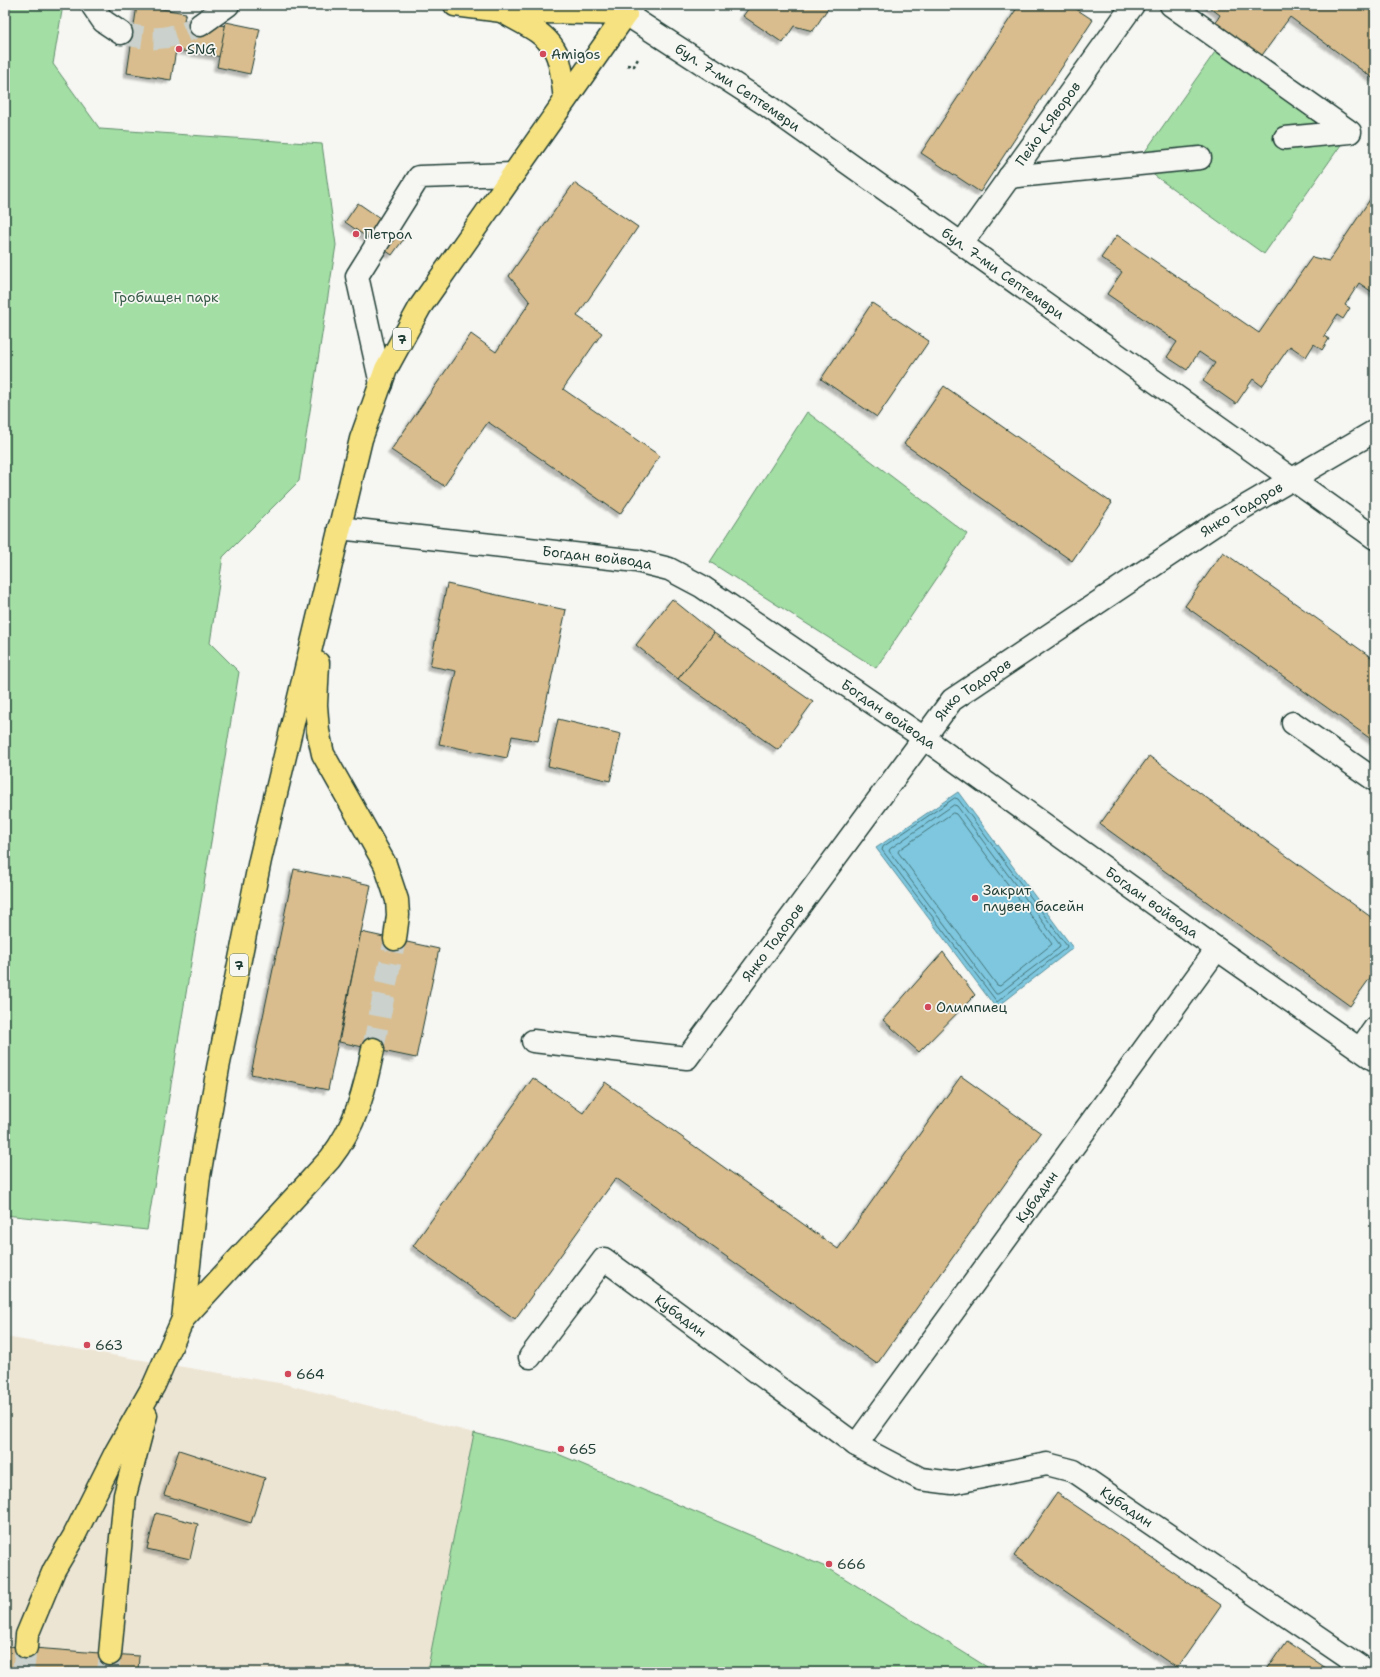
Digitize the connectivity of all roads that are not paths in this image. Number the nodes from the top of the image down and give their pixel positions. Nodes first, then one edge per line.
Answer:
1 (92, 5) edge
2 (228, 5) edge
3 (455, 5) edge
4 (1133, 5) edge
5 (1171, 5) edge
6 (625, 8) edge
7 (502, 11) junction
8 (200, 25) tunnel mouth
9 (121, 33) tunnel mouth
10 (565, 100) junction
11 (1286, 138) dead end
12 (1200, 158) dead end
13 (513, 174) junction
14 (1008, 177) junction
15 (962, 243) junction
16 (381, 384) junction
17 (1375, 431) edge
18 (1292, 479) junction
19 (338, 528) junction
20 (1375, 538) edge
21 (320, 616) junction
22 (1293, 723) dead end
23 (924, 738) junction
24 (1375, 780) edge
25 (395, 939) tunnel mouth
26 (1217, 949) junction
27 (1375, 1028) edge
28 (533, 1041) dead end
29 (373, 1049) tunnel mouth
30 (1367, 1055) edge
31 (183, 1319) junction
32 (530, 1357) dead end
33 (154, 1385) junction
34 (856, 1444) junction
35 (26, 1648) tunnel mouth
36 (110, 1654) tunnel mouth
37 (1368, 1672) edge

1 - 9 street
2 - 8 street
3 - 7 main road
4 - 14 street, Пейо К.Яворов
5 - 11 street
6 - 7 main road
6 - 10 main road, 7
6 - 15 street, бул. 7-ми Септември
7 - 10 main road
10 - 13 main road, 7
12 - 14 street
13 - 16 main road, 7
13 - 16 street
14 - 15 street, Пейо К.Яворов
15 - 18 street, бул. 7-ми Септември
16 - 19 main road, 7
17 - 18 street, Янко Тодоров
18 - 20 street, бул. 7-ми Септември
18 - 23 street, Янко Тодоров
19 - 21 main road, 7
19 - 23 street, Богдан войвода
21 - 25 main road, 7
21 - 31 main road, 7
22 - 24 street
23 - 26 street, Богдан войвода
23 - 28 street, Янко Тодоров
26 - 30 street, Богдан войвода
26 - 34 street, Кубадин
27 - 30 street
29 - 31 main road, 7
31 - 33 main road, 7
32 - 34 street, Кубадин
33 - 35 main road
33 - 36 main road
34 - 37 street, Кубадин

